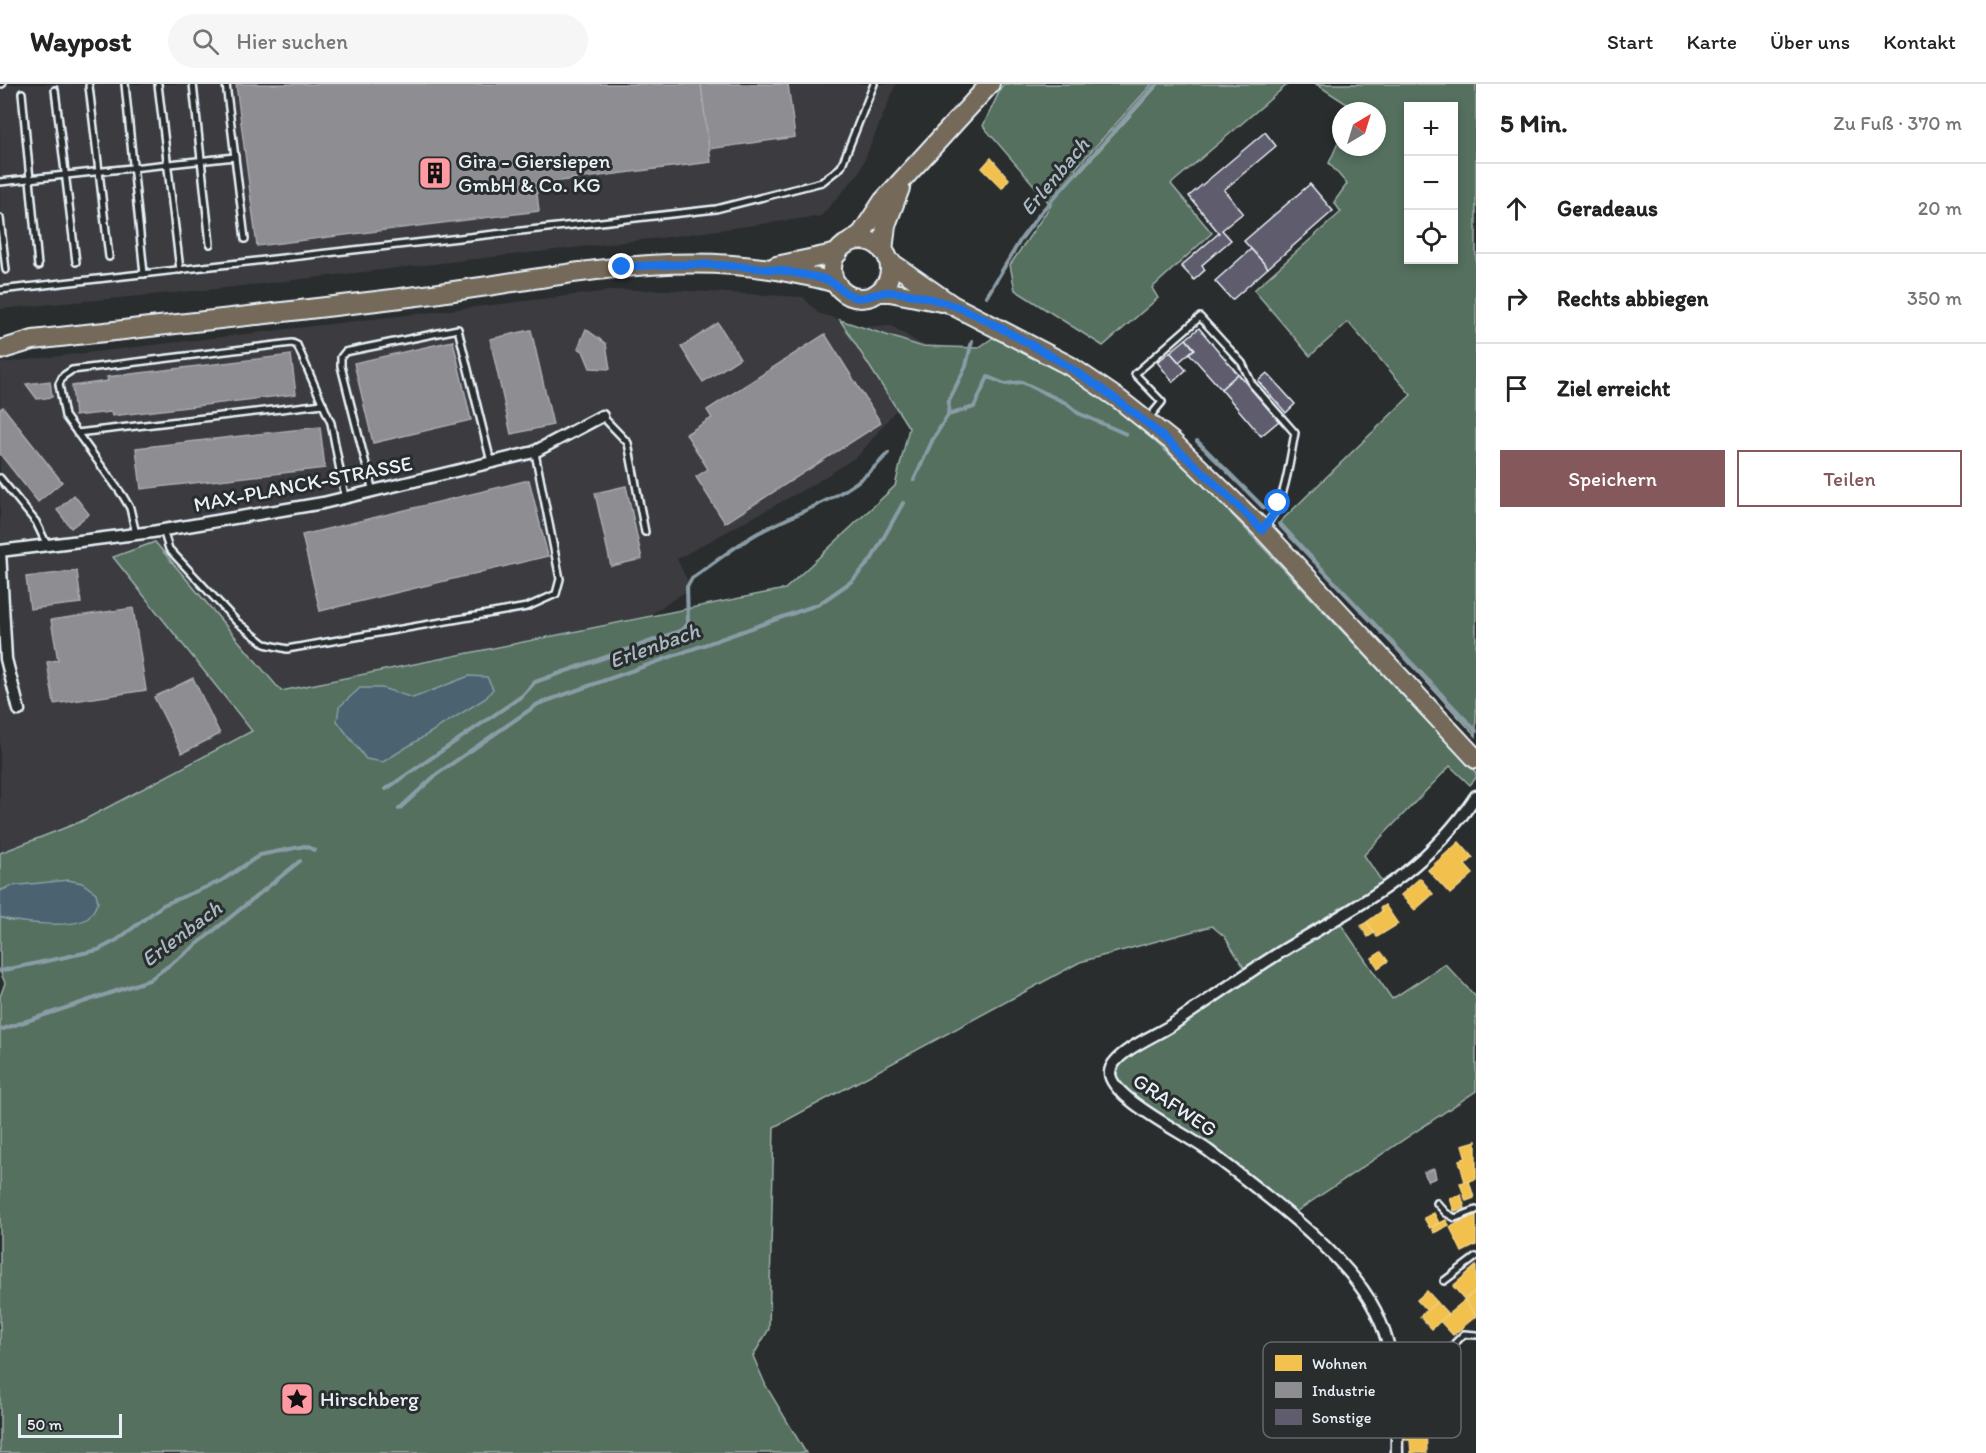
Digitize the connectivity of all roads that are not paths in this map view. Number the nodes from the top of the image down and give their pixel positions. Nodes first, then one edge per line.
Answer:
1 (125, 84) edge
2 (158, 84) edge
3 (193, 84) edge
4 (226, 84) edge
5 (874, 84) edge
6 (990, 84) edge
7 (89, 86) dead end
8 (55, 90) dead end
9 (22, 93) dead end
10 (235, 157) junction
11 (201, 161) junction
12 (167, 164) junction
13 (134, 167) junction
14 (99, 171) junction
15 (66, 175) junction
16 (30, 179) junction
17 (903, 181) junction
18 (0, 182) edge
19 (0, 218) edge
20 (245, 239) dead end
21 (210, 244) dead end
22 (845, 247) junction
23 (886, 256) junction
24 (110, 257) dead end
25 (76, 262) dead end
26 (38, 266) dead end
27 (772, 268) junction
28 (6, 270) dead end
29 (180, 270) junction
30 (144, 274) junction
31 (837, 284) junction
32 (0, 290) edge
33 (879, 292) junction
34 (952, 305) junction
35 (0, 337) edge
36 (33, 340) junction
37 (0, 350) edge
38 (323, 404) junction
39 (602, 416) joint
40 (1146, 420) junction
41 (77, 433) junction
42 (534, 452) junction
43 (491, 463) junction
44 (0, 478) edge
45 (373, 492) junction
46 (345, 498) junction
47 (163, 530) junction
48 (1262, 530) junction
49 (645, 532) dead end
50 (136, 534) junction
51 (47, 546) junction
52 (0, 550) edge
53 (19, 710) dead end
54 (1476, 759) edge
55 (1476, 796) edge
56 (1437, 1203) dead end
57 (1476, 1210) edge
58 (1476, 1257) edge
59 (1444, 1281) dead end
60 (1476, 1335) edge
61 (1387, 1342) edge
62 (1456, 1342) edge
63 (1398, 1438) edge
64 (1397, 1453) edge

1 - 13 lane
2 - 12 lane
3 - 11 lane
4 - 10 lane
5 - 29 lane
6 - 17 main road
7 - 14 lane
8 - 15 lane
9 - 16 lane
10 - 11 lane
10 - 20 lane
11 - 12 lane
11 - 21 lane
12 - 13 lane
12 - 29 lane
13 - 14 lane
13 - 30 lane
14 - 15 lane
14 - 24 lane
15 - 16 lane
15 - 25 lane
16 - 18 lane
16 - 26 lane
17 - 22 main road
17 - 23 main road
19 - 28 lane
22 - 23 main road
22 - 27 main road
22 - 31 main road
23 - 33 main road
23 - 34 main road
27 - 31 main road
27 - 36 main road
29 - 30 lane
30 - 32 lane
31 - 33 main road
33 - 34 main road
34 - 40 main road
35 - 36 main road
36 - 37 main road
38 - 41 lane
38 - 41 lane
38 - 46 lane
39 - 42 street, MAX-PLANCK-STRASSE
39 - 49 lane
40 - 48 main road
40 - 48 lane
41 - 50 lane
42 - 43 street, MAX-PLANCK-STRASSE
42 - 47 lane
43 - 45 street, MAX-PLANCK-STRASSE
43 - 45 lane
44 - 51 lane
45 - 46 street, MAX-PLANCK-STRASSE
46 - 47 street, MAX-PLANCK-STRASSE
47 - 50 street, MAX-PLANCK-STRASSE
48 - 54 main road
50 - 51 street, MAX-PLANCK-STRASSE
51 - 52 street, MAX-PLANCK-STRASSE
52 - 53 street
55 - 61 street, GRAFWEG
56 - 57 lane
58 - 59 lane
60 - 62 lane
63 - 64 street, GRAFWEG

